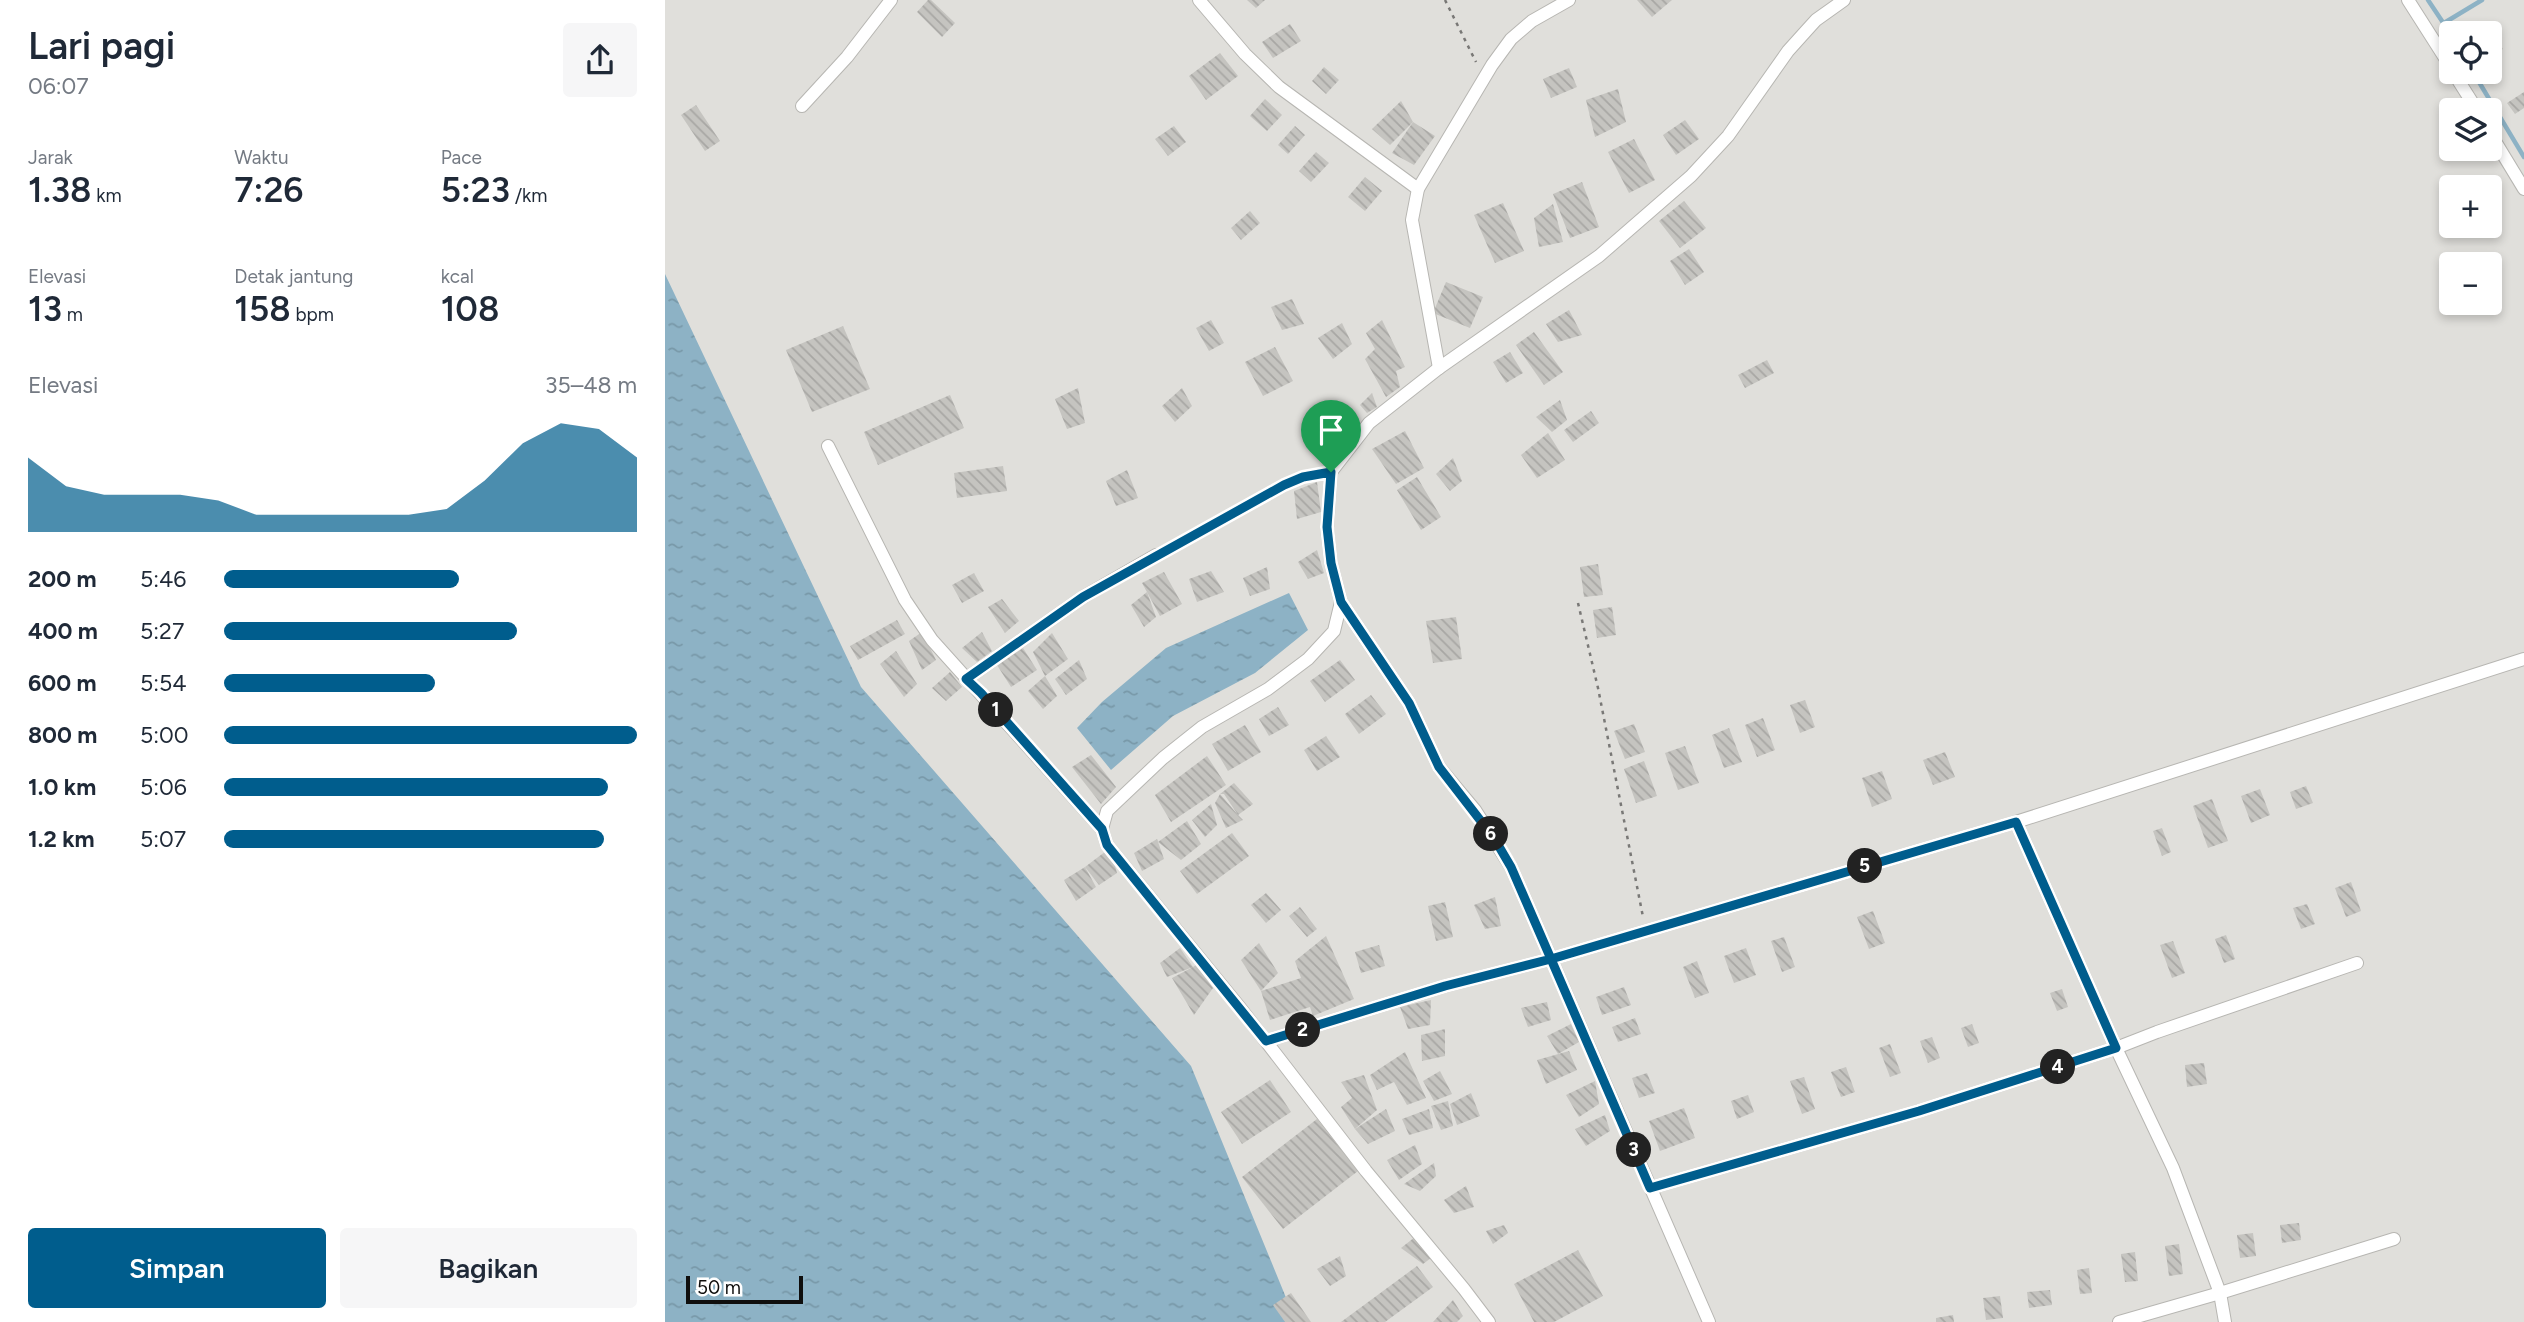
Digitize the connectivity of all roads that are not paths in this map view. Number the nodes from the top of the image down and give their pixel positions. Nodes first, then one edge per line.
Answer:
1 (891, 0) edge
2 (1199, 0) edge
3 (1569, 0) edge
4 (1844, 0) edge
5 (2408, 0) edge
6 (2439, 49) edge
7 (802, 106) dead end
8 (2502, 153) edge
9 (1418, 189) junction
10 (2524, 189) edge
11 (1439, 368) junction
12 (828, 446) dead end
13 (1156, 555) road end
14 (1341, 602) junction
15 (2524, 659) edge
16 (966, 679) junction
17 (2016, 822) junction
18 (1102, 829) junction
19 (1551, 959) junction
20 (2357, 963) dead end
21 (1266, 1041) junction
22 (2116, 1048) junction
23 (1650, 1188) junction
24 (2394, 1239) dead end
25 (2220, 1293) junction
26 (1489, 1322) edge
27 (1709, 1322) edge
28 (2119, 1322) edge
29 (2225, 1322) edge

1 - 7 street
2 - 9 street
3 - 9 street
4 - 11 street
5 - 6 street
8 - 10 street
9 - 11 street
11 - 14 street
12 - 16 street
13 - 16 street
14 - 18 street
14 - 19 street
15 - 17 street
16 - 18 street
17 - 19 street
17 - 22 street
18 - 21 street
19 - 21 street
19 - 23 street
20 - 22 street
21 - 26 street
22 - 23 street
22 - 25 street
23 - 27 street
24 - 25 street
25 - 28 street
25 - 29 street

